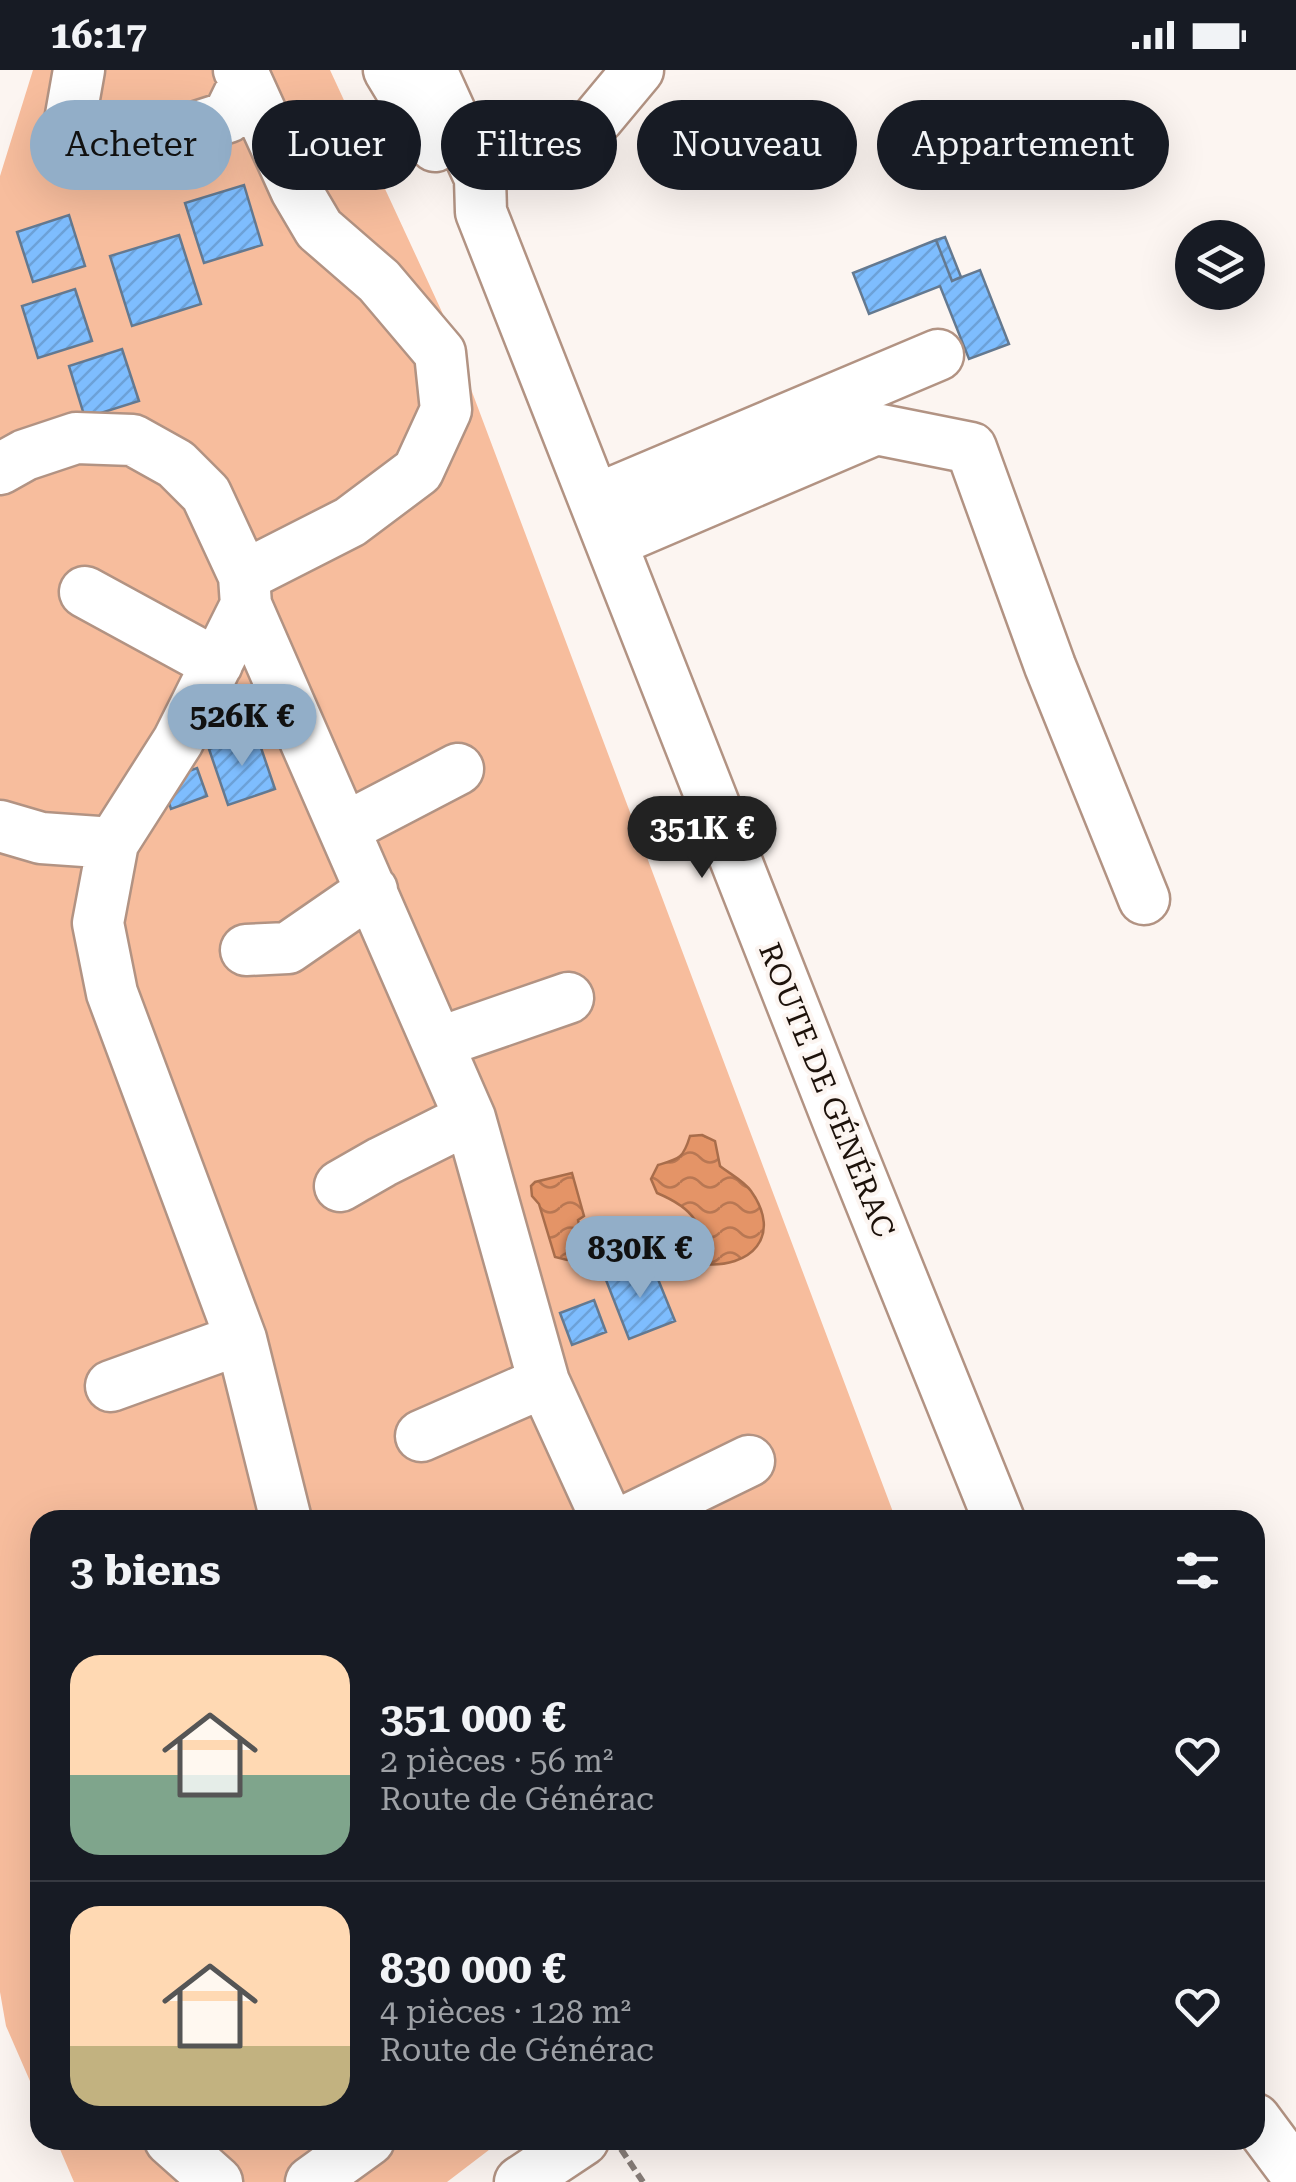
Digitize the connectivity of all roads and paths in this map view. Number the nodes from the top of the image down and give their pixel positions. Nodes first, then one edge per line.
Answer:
1 (80, 70) edge
2 (638, 70) edge
3 (242, 75) edge
4 (403, 77) edge
5 (613, 100) edge
6 (938, 355) dead end
7 (0, 469) edge
8 (604, 521) junction
9 (245, 591) junction
10 (85, 592) dead end
11 (217, 664) junction
12 (458, 770) dead end
13 (0, 826) edge
14 (345, 828) junction
15 (113, 842) junction
16 (372, 890) junction
17 (1144, 899) dead end
18 (246, 950) dead end
19 (568, 998) dead end
20 (438, 1043) junction
21 (470, 1118) junction
22 (340, 1186) dead end
23 (241, 1339) junction
24 (544, 1382) junction
25 (111, 1386) dead end
26 (421, 1436) dead end
27 (749, 1461) dead end
28 (284, 1510) edge
29 (602, 1510) edge
30 (649, 1510) edge
31 (995, 1510) edge
32 (1265, 2132) edge
33 (181, 2150) edge
34 (355, 2150) edge
35 (569, 2150) edge
36 (621, 2150) edge
37 (1254, 2150) edge
38 (1296, 2174) edge
39 (217, 2182) edge
40 (311, 2182) edge
41 (520, 2182) edge
42 (642, 2182) edge
43 (1256, 2182) edge

1 - 3 street
2 - 5 street
3 - 9 street
4 - 8 street, ROUTE DE GÉNÉRAC
6 - 8 street
7 - 9 street
8 - 17 street
8 - 31 street, ROUTE DE GÉNÉRAC
9 - 11 street
9 - 14 street
10 - 11 street
11 - 15 street
12 - 14 street
13 - 15 street
14 - 16 street
15 - 23 street
16 - 18 street
16 - 20 street
19 - 20 street
20 - 21 street
21 - 22 street
21 - 24 street
23 - 25 street
23 - 28 street
24 - 26 street
24 - 29 street
27 - 30 street
32 - 38 street
33 - 39 street
34 - 40 street
35 - 41 street
36 - 42 path
37 - 43 street

